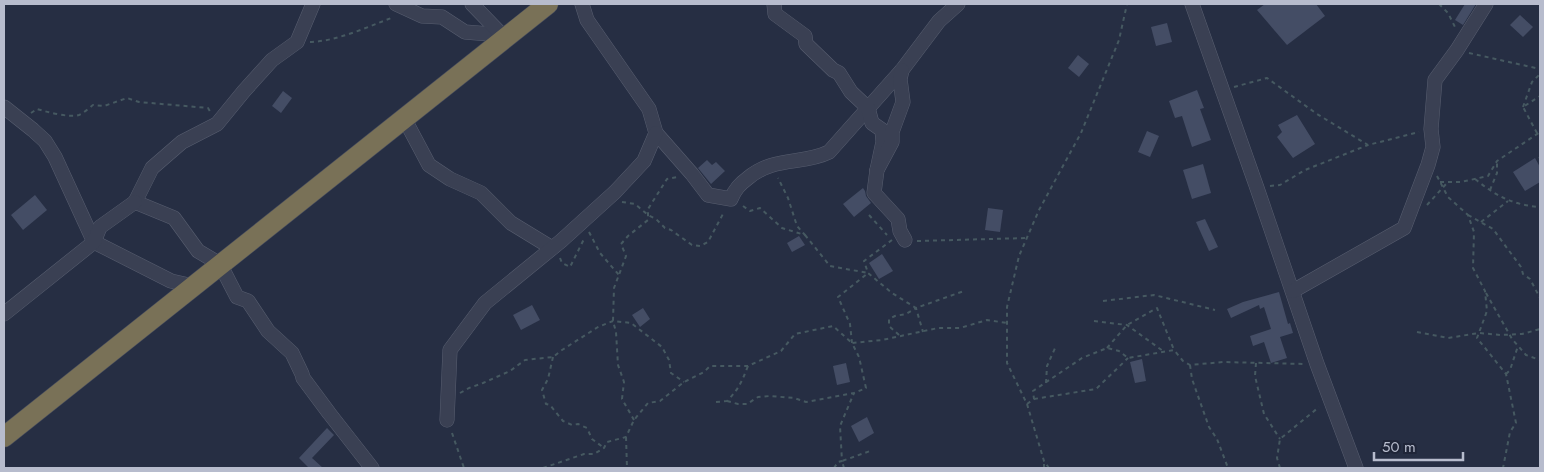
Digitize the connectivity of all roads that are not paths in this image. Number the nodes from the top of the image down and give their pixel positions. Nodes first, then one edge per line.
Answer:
1 (312, 4) edge
2 (396, 4) edge
3 (472, 4) edge
4 (545, 4) edge
5 (582, 4) edge
6 (774, 4) edge
7 (958, 4) edge
8 (1192, 4) edge
9 (1486, 4) edge
10 (509, 32) junction
11 (902, 70) junction
12 (4, 107) edge
13 (868, 108) junction
14 (404, 118) junction
15 (656, 133) junction
16 (877, 170) junction
17 (135, 202) junction
18 (899, 240) road end
19 (94, 242) junction
20 (552, 248) junction
21 (220, 264) junction
22 (193, 286) junction
23 (1293, 291) junction
24 (4, 314) edge
25 (447, 420) road end
26 (4, 437) edge
27 (372, 468) edge
28 (1356, 468) edge

1 - 17 street
2 - 10 street
3 - 10 street
4 - 10 highway
5 - 15 street
6 - 13 street
7 - 11 street
8 - 23 street
9 - 23 street
10 - 14 highway
11 - 13 street
11 - 16 street
12 - 19 street
13 - 15 street
13 - 16 street
14 - 20 street
14 - 21 highway
15 - 20 street
16 - 18 street
17 - 19 street
17 - 21 street
19 - 22 street
19 - 24 street
20 - 25 street
21 - 22 highway
21 - 27 street
22 - 26 highway
23 - 28 street

